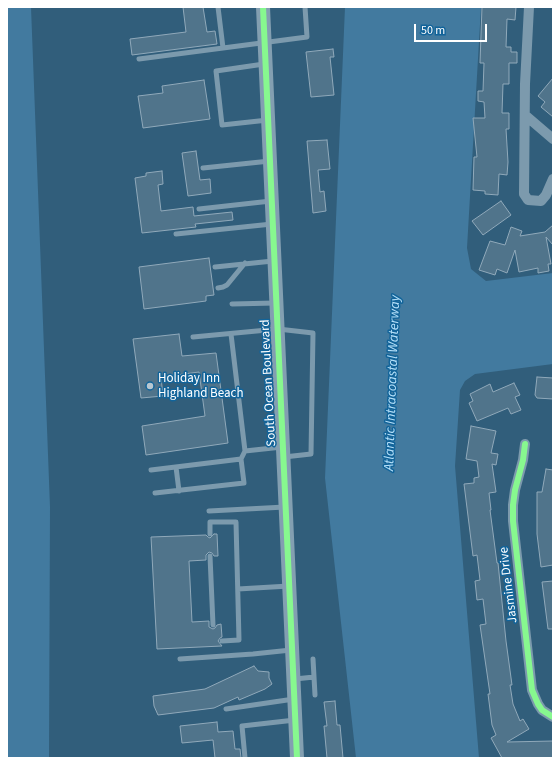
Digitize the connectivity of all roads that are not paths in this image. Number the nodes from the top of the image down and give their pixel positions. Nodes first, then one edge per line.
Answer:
1 (218, 7) edge
2 (263, 7) edge
3 (305, 7) edge
4 (529, 7) edge
5 (264, 42) junction
6 (223, 48) junction
7 (139, 59) dead end
8 (266, 64) junction
9 (525, 115) junction
10 (268, 120) junction
11 (553, 139) edge
12 (270, 161) junction
13 (203, 168) dead end
14 (553, 179) edge
15 (272, 201) junction
16 (199, 209) dead end
17 (273, 224) junction
18 (176, 234) dead end
19 (274, 261) junction
20 (245, 263) junction
21 (215, 267) dead end
22 (218, 288) dead end
23 (276, 302) junction
24 (232, 304) dead end
25 (278, 329) junction
26 (231, 334) junction
27 (193, 337) dead end
28 (525, 444) dead end
29 (244, 451) junction
30 (283, 452) junction
31 (241, 459) junction
32 (176, 467) junction
33 (152, 470) dead end
34 (179, 491) junction
35 (155, 493) dead end
36 (286, 507) junction
37 (209, 510) dead end
38 (210, 534) dead end
39 (210, 556) dead end
40 (289, 586) junction
41 (238, 589) junction
42 (213, 625) dead end
43 (222, 641) dead end
44 (292, 650) junction
45 (180, 659) dead end
46 (313, 659) dead end
47 (314, 677) junction
48 (294, 679) junction
49 (315, 695) dead end
50 (295, 698) junction
51 (226, 708) dead end
52 (553, 717) edge
53 (296, 720) junction
54 (245, 758) edge
55 (297, 758) edge

1 - 6 lane
2 - 5 main road, South Ocean Boulevard
3 - 5 lane
4 - 9 street
5 - 6 lane
5 - 8 main road, South Ocean Boulevard
6 - 7 lane
8 - 10 main road, South Ocean Boulevard
8 - 10 lane
9 - 11 street
9 - 14 street
10 - 12 main road, South Ocean Boulevard
12 - 13 lane
12 - 15 main road, South Ocean Boulevard
15 - 16 lane
15 - 17 main road, South Ocean Boulevard
17 - 18 lane
17 - 19 main road, South Ocean Boulevard
19 - 20 lane
19 - 23 main road, South Ocean Boulevard
20 - 21 lane
20 - 22 lane
23 - 24 lane
23 - 25 main road, South Ocean Boulevard
25 - 26 lane
25 - 30 main road, South Ocean Boulevard
25 - 30 lane
26 - 27 lane
26 - 29 lane
28 - 52 street, Jasmine Drive
29 - 30 lane
29 - 31 lane
30 - 36 main road, South Ocean Boulevard
31 - 32 lane
31 - 34 lane
32 - 33 lane
32 - 34 lane
34 - 35 lane
36 - 37 lane
36 - 40 main road, South Ocean Boulevard
38 - 41 lane
39 - 42 lane
40 - 41 lane
40 - 44 main road, South Ocean Boulevard
41 - 43 lane
44 - 45 lane
44 - 48 main road, South Ocean Boulevard
46 - 47 lane
47 - 48 lane
47 - 49 lane
48 - 50 main road, South Ocean Boulevard
50 - 51 lane
50 - 53 main road, South Ocean Boulevard
53 - 54 lane
53 - 55 main road, South Ocean Boulevard

